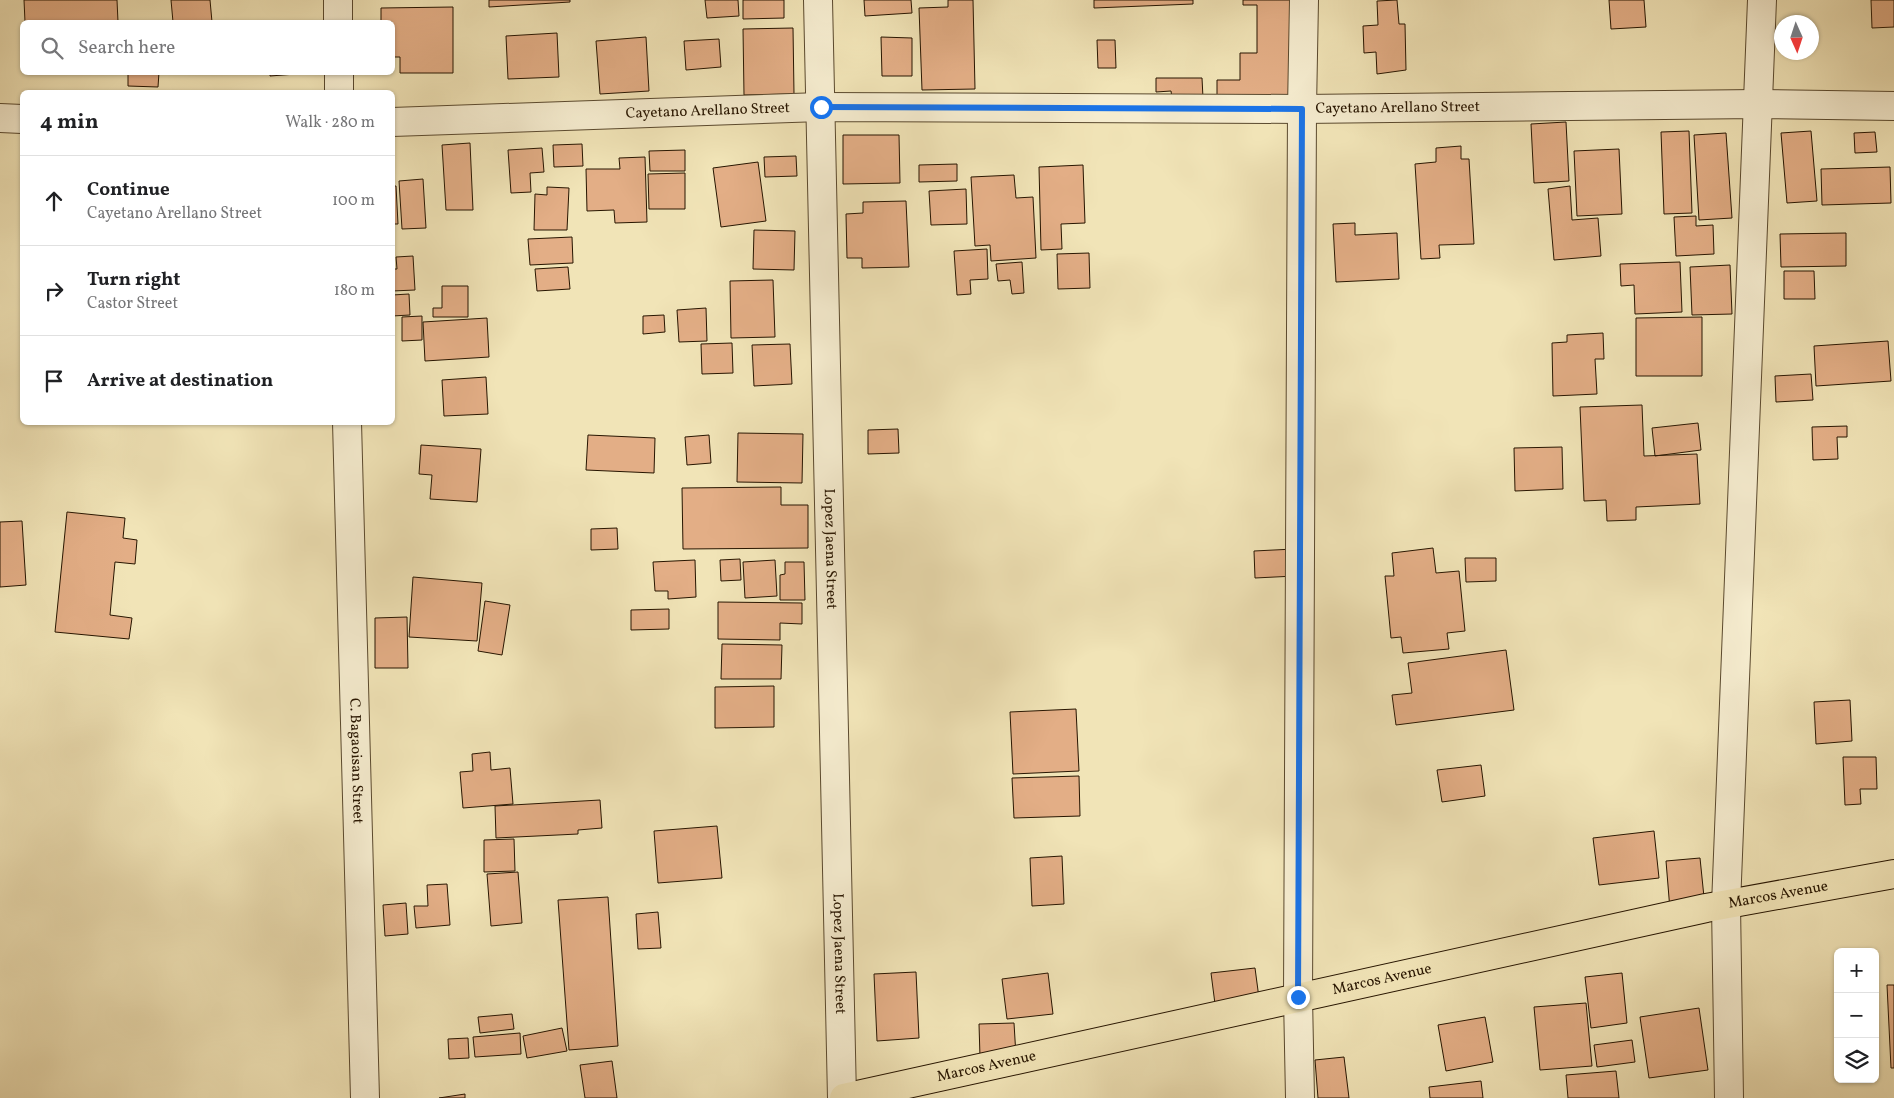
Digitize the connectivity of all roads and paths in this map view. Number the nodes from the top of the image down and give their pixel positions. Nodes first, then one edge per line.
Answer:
1 (338, 0) edge
2 (818, 0) edge
3 (1304, 0) edge
4 (1762, 0) edge
5 (338, 20) edge
6 (339, 75) edge
7 (339, 90) edge
8 (1756, 104) junction
9 (1894, 106) edge
10 (821, 107) junction
11 (1302, 109) junction
12 (0, 118) edge
13 (20, 118) edge
14 (395, 122) edge
15 (347, 425) edge
16 (1894, 874) edge
17 (1726, 905) junction
18 (1298, 997) junction
19 (365, 1098) edge
20 (843, 1098) edge
21 (1300, 1098) edge
22 (1729, 1098) edge

1 - 5 street
2 - 10 street, Lopez Jaena Street
3 - 11 street
4 - 8 street
6 - 7 street
8 - 9 street, Cayetano Arellano Street
8 - 11 street, Cayetano Arellano Street
8 - 17 street
10 - 11 street, Cayetano Arellano Street
10 - 14 street, Cayetano Arellano Street
10 - 20 street, Lopez Jaena Street
11 - 18 street
12 - 13 street
15 - 19 street, C. Bagaoisan Street
16 - 17 main road, Marcos Avenue
17 - 18 main road, Marcos Avenue
17 - 22 street
18 - 20 main road, Marcos Avenue
18 - 21 street

